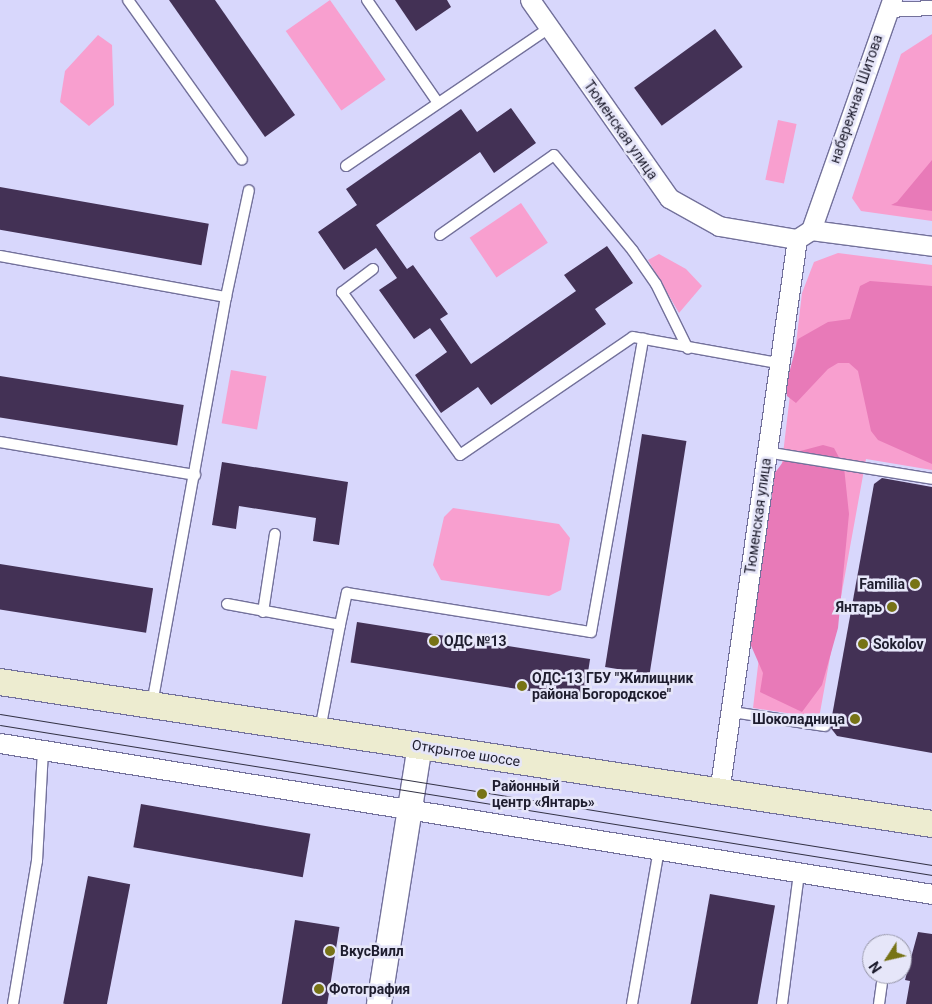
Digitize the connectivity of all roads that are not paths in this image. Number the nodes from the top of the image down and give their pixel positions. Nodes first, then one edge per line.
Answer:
1 (128, 0) edge
2 (366, 0) edge
3 (530, 0) edge
4 (890, 5) edge
5 (932, 8) edge
6 (549, 28) junction
7 (438, 103) junction
8 (242, 160) dead end
9 (346, 166) dead end
10 (249, 190) dead end
11 (804, 234) junction
12 (440, 235) dead end
13 (932, 246) edge
14 (0, 256) edge
15 (373, 269) dead end
16 (226, 297) junction
17 (643, 339) junction
18 (688, 349) junction
19 (777, 363) junction
20 (0, 442) edge
21 (766, 452) junction
22 (195, 475) junction
23 (932, 479) edge
24 (275, 534) dead end
25 (227, 604) dead end
26 (263, 612) junction
27 (340, 625) junction
28 (0, 682) edge
29 (152, 705) junction
30 (732, 712) junction
31 (825, 726) dead end
32 (320, 730) junction
33 (0, 744) edge
34 (420, 746) junction
35 (43, 750) junction
36 (720, 793) junction
37 (409, 810) junction
38 (932, 824) edge
39 (659, 850) junction
40 (799, 872) junction
41 (932, 894) edge
42 (882, 984) edge
43 (13, 1004) edge
44 (379, 1004) edge
45 (632, 1004) edge
46 (782, 1004) edge
47 (879, 1004) edge

1 - 8 lane
2 - 7 lane
3 - 6 street, Тюменская улица
4 - 5 street, набережная Шитова
4 - 11 street, набережная Шитова
6 - 7 lane
6 - 11 street, Тюменская улица
7 - 9 lane
10 - 16 lane
11 - 13 street, Тюменская улица
11 - 19 street, Тюменская улица
12 - 18 lane
14 - 16 lane
15 - 17 lane
16 - 22 lane
17 - 18 lane
17 - 27 lane
18 - 19 lane
19 - 21 street, Тюменская улица
20 - 22 lane
21 - 23 lane
21 - 30 street, Тюменская улица
22 - 29 lane
24 - 26 lane
25 - 26 lane
26 - 27 lane
27 - 32 lane
28 - 29 main road, Открытое шоссе
29 - 32 main road, Открытое шоссе
30 - 31 lane
30 - 36 street, Тюменская улица
32 - 34 main road, Открытое шоссе
33 - 35 street
34 - 36 main road, Открытое шоссе
34 - 37 street
35 - 37 street
35 - 43 lane
36 - 38 main road, Открытое шоссе
37 - 39 street
37 - 44 street
39 - 40 street
39 - 45 lane
40 - 41 street
40 - 46 lane
42 - 47 lane

